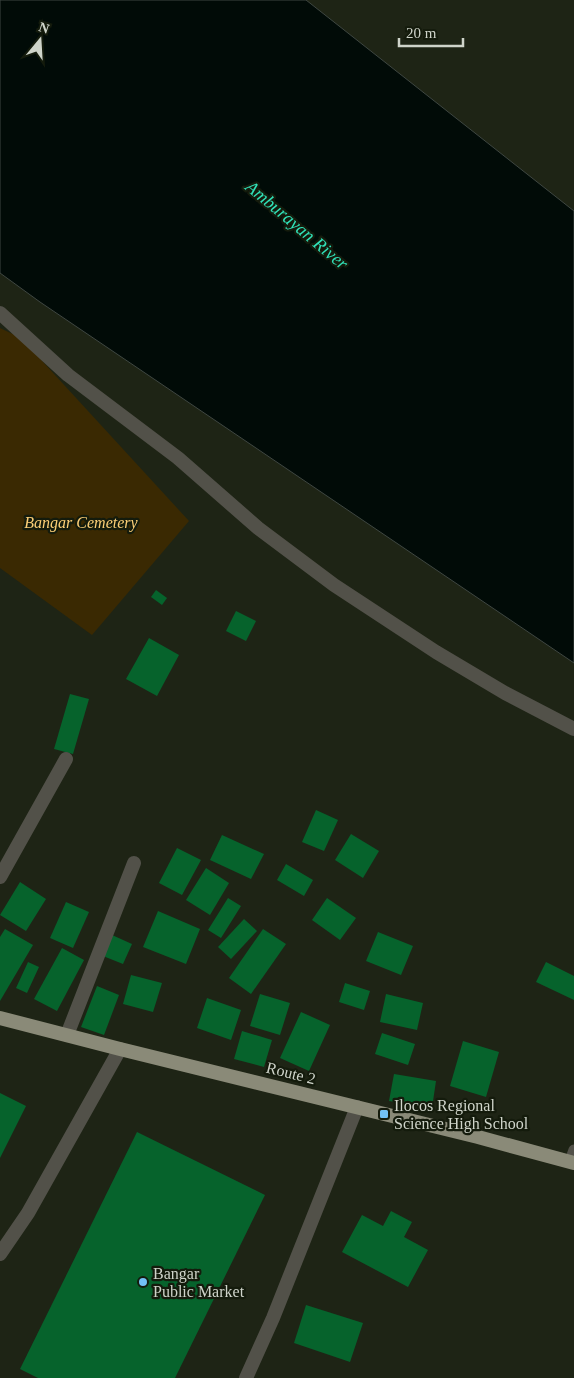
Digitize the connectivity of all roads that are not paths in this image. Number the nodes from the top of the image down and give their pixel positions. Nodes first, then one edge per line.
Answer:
1 (2, 318) edge
2 (574, 729) edge
3 (66, 759) dead end
4 (134, 863) dead end
5 (0, 877) edge
6 (0, 1018) edge
7 (67, 1035) junction
8 (120, 1049) junction
9 (357, 1107) junction
10 (573, 1158) edge
11 (0, 1254) edge
12 (246, 1378) edge

1 - 2 street
3 - 5 street
4 - 7 street
6 - 7 highway, Route 2
7 - 8 highway, Route 2
8 - 9 highway, Route 2
8 - 11 street
9 - 10 highway, Route 2
9 - 12 street

